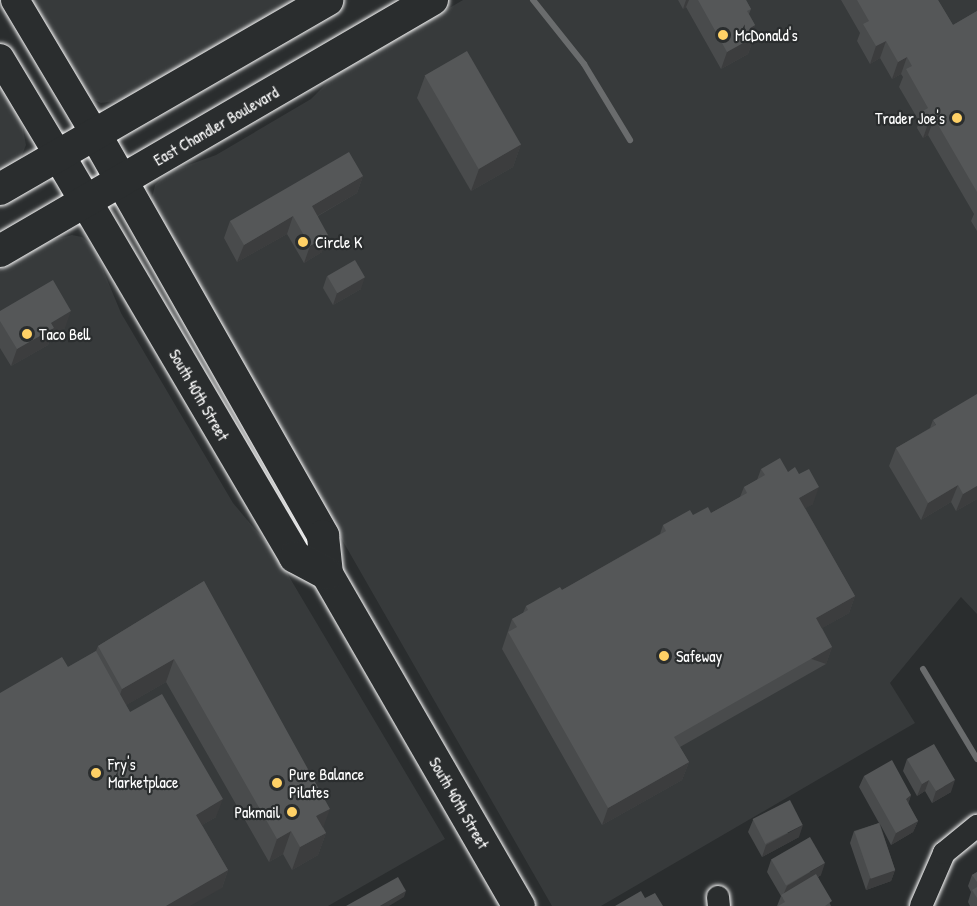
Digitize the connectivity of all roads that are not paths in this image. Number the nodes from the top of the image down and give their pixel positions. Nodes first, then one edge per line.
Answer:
1 (15, 0) edge
2 (327, 0) edge
3 (432, 0) edge
4 (0, 58) edge
5 (95, 134) junction
6 (59, 156) junction
7 (122, 181) junction
8 (0, 189) edge
9 (86, 201) junction
10 (0, 251) edge
11 (327, 574) junction
12 (977, 826) edge
13 (519, 906) edge
14 (921, 906) edge

1 - 5 street
2 - 5 main road
3 - 7 main road, East Chandler Boulevard
4 - 6 street
5 - 6 main road
5 - 7 main road, South 40th Street
6 - 8 main road
6 - 9 main road, South 40th Street
7 - 9 main road, East Chandler Boulevard
7 - 11 main road, South 40th Street
9 - 10 main road, East Chandler Boulevard
9 - 11 main road, South 40th Street
11 - 13 main road, South 40th Street
12 - 14 street

